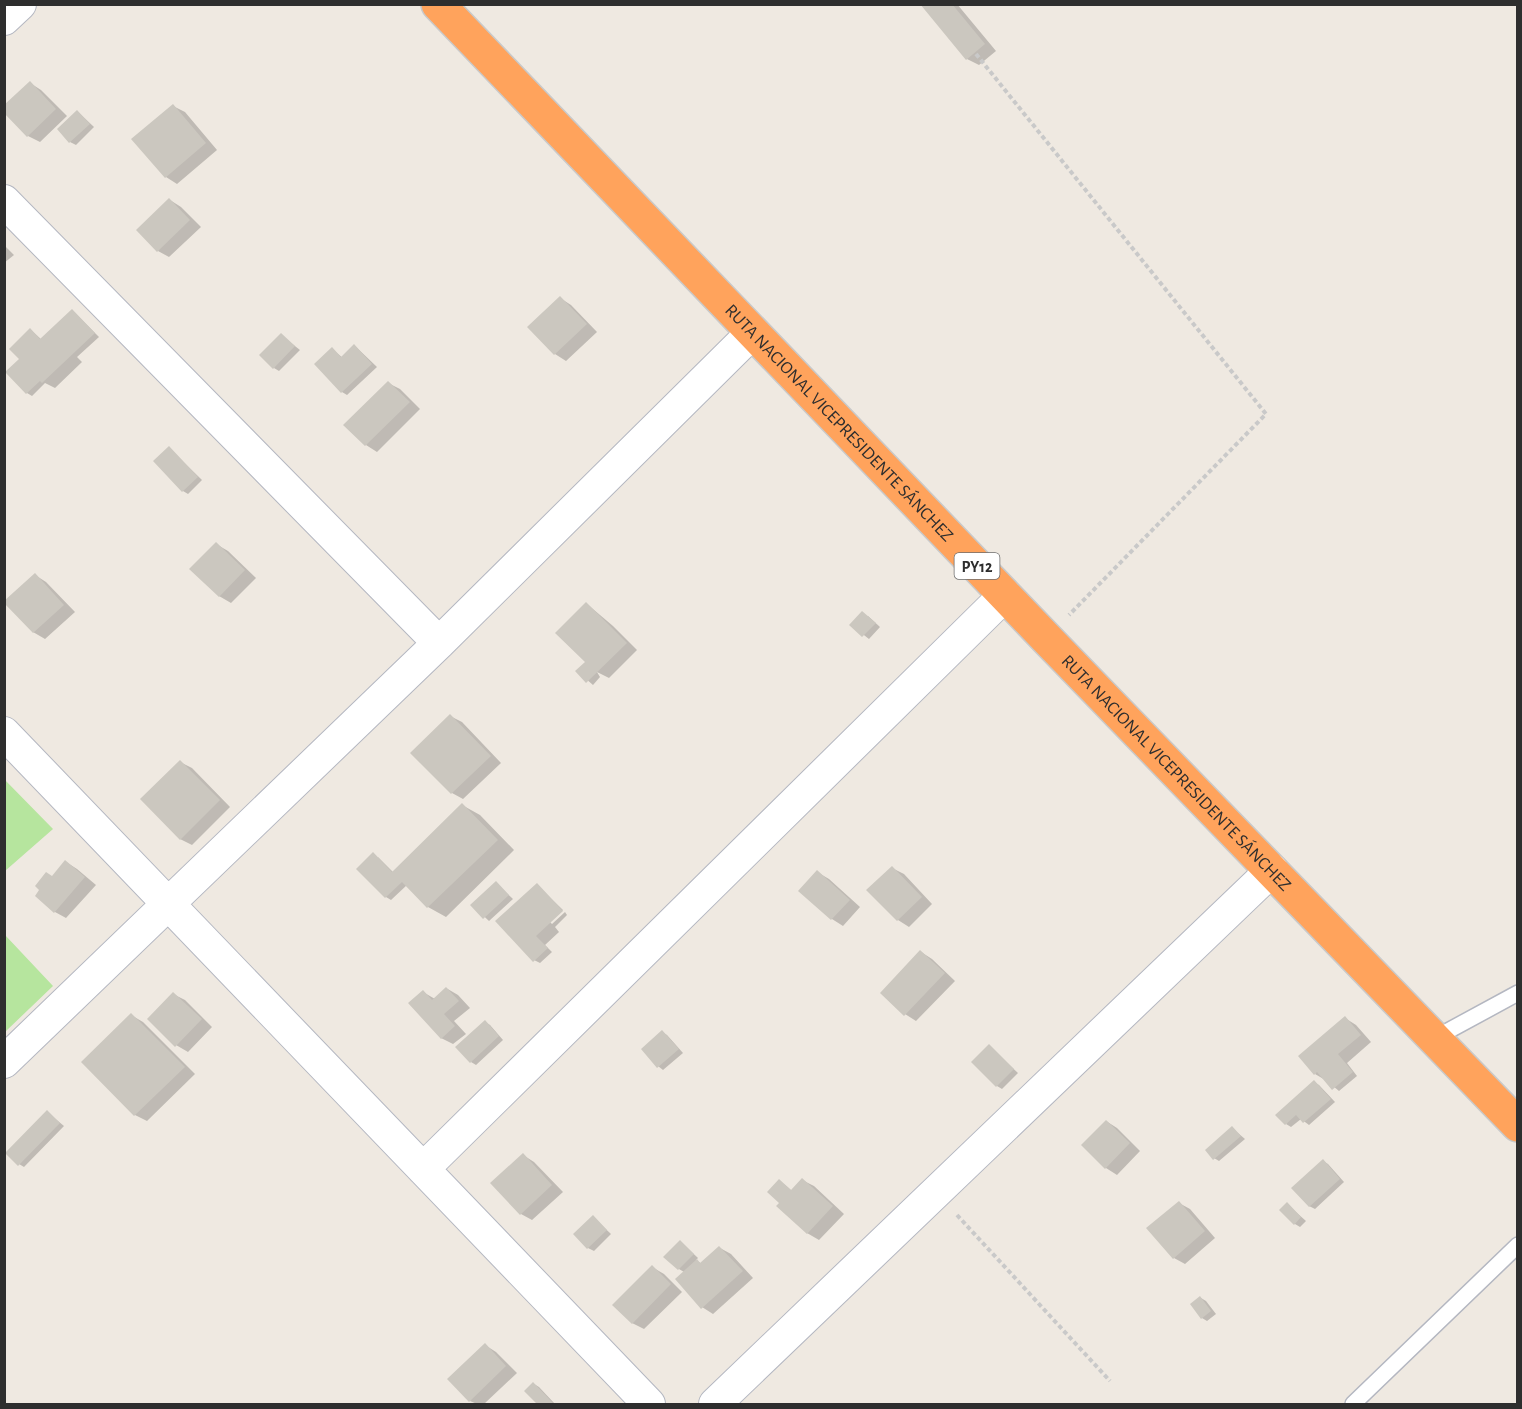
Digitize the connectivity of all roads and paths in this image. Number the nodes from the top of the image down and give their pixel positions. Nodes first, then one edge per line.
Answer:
1 (20, 4) edge
2 (438, 4) edge
3 (4, 19) edge
4 (976, 54) dead end
5 (4, 201) edge
6 (752, 333) junction
7 (1005, 595) junction
8 (1046, 638) junction
9 (439, 643) junction
10 (4, 733) edge
11 (1272, 870) junction
12 (168, 904) junction
13 (1518, 993) edge
14 (1435, 1038) junction
15 (4, 1062) edge
16 (1518, 1125) edge
17 (423, 1169) junction
18 (936, 1193) junction
19 (1518, 1245) edge
20 (1110, 1381) dead end
21 (649, 1404) edge
22 (716, 1404) edge
23 (1353, 1404) edge

1 - 3 street
2 - 6 highway, RUTA NACIONAL VICEPRESIDENTE SÁNCHEZ / PY12
4 - 8 path
5 - 9 street
6 - 7 highway, RUTA NACIONAL VICEPRESIDENTE SÁNCHEZ / PY12
6 - 9 street
7 - 8 highway, RUTA NACIONAL VICEPRESIDENTE SÁNCHEZ / PY12
7 - 17 street
8 - 11 highway, RUTA NACIONAL VICEPRESIDENTE SÁNCHEZ / PY12
9 - 12 street
10 - 12 street
11 - 14 highway, RUTA NACIONAL VICEPRESIDENTE SÁNCHEZ / PY12
11 - 18 street
12 - 15 street
12 - 17 street
13 - 14 lane
14 - 16 highway, RUTA NACIONAL VICEPRESIDENTE SÁNCHEZ / PY12
17 - 21 street
18 - 20 path
18 - 22 street
19 - 23 lane

